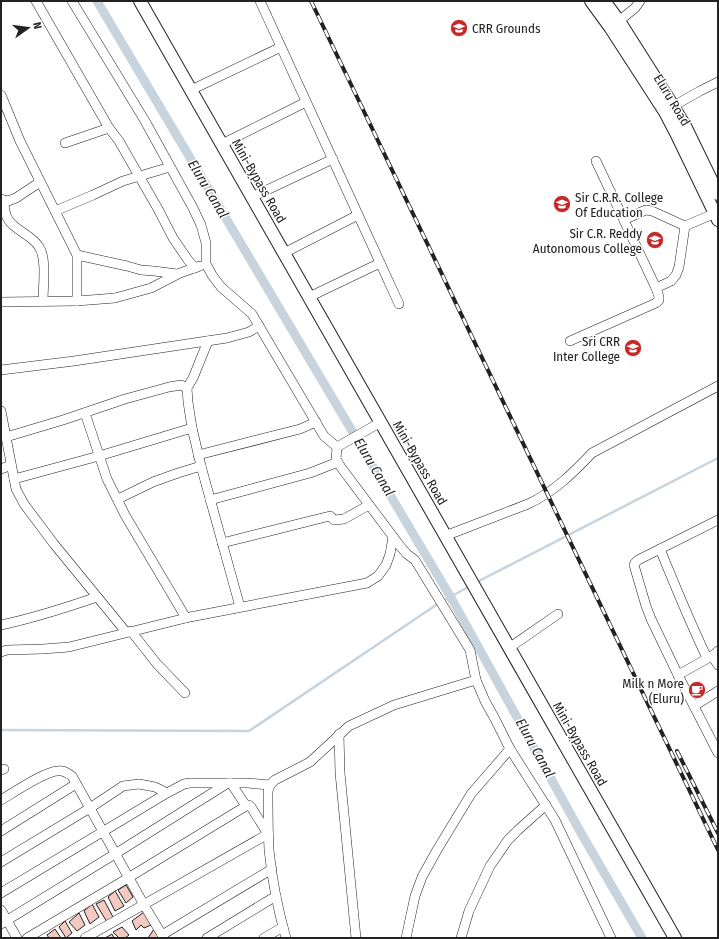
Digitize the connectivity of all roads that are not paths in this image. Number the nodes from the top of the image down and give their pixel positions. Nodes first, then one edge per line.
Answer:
1 (36, 1) edge
2 (72, 1) edge
3 (140, 1) edge
4 (260, 1) edge
5 (591, 1) edge
6 (604, 1) edge
7 (640, 1) edge
8 (615, 24) junction
9 (281, 47) junction
10 (718, 82) edge
11 (191, 90) junction
12 (1, 94) edge
13 (306, 102) junction
14 (669, 109) junction
15 (108, 128) junction
16 (65, 143) dead end
17 (222, 144) junction
18 (332, 159) junction
19 (596, 161) dead end
20 (170, 166) junction
21 (139, 176) junction
22 (40, 182) junction
23 (718, 194) edge
24 (252, 197) junction
25 (3, 200) edge
26 (55, 211) junction
27 (358, 215) junction
28 (717, 215) edge
29 (624, 220) junction
30 (685, 226) junction
31 (284, 253) junction
32 (77, 255) junction
33 (380, 263) junction
34 (206, 264) junction
35 (195, 268) junction
36 (177, 274) junction
37 (656, 288) junction
38 (309, 297) junction
39 (43, 301) junction
40 (77, 301) junction
41 (1, 302) edge
42 (399, 304) dead end
43 (259, 326) junction
44 (208, 341) junction
45 (570, 342) dead end
46 (1, 370) edge
47 (718, 386) edge
48 (187, 388) junction
49 (1, 411) edge
50 (85, 413) junction
51 (316, 422) junction
52 (376, 425) junction
53 (192, 428) junction
54 (4, 433) edge
55 (338, 447) junction
56 (198, 455) junction
57 (99, 456) junction
58 (338, 462) junction
59 (12, 465) junction
60 (200, 466) junction
61 (1, 469) edge
62 (14, 479) junction
63 (118, 499) junction
64 (210, 500) junction
65 (369, 506) junction
66 (718, 520) edge
67 (393, 537) junction
68 (446, 537) junction
69 (222, 543) junction
70 (660, 549) junction
71 (97, 597) junction
72 (240, 607) junction
73 (558, 614) dead end
74 (186, 618) junction
75 (1, 625) edge
76 (128, 631) junction
77 (509, 648) junction
78 (1, 652) edge
79 (712, 655) edge
80 (718, 665) edge
81 (678, 675) junction
82 (476, 680) junction
83 (718, 691) edge
84 (185, 693) dead end
85 (694, 706) junction
86 (339, 734) junction
87 (715, 738) edge
88 (510, 749) junction
89 (718, 753) edge
90 (229, 783) junction
91 (76, 784) junction
92 (270, 785) junction
93 (167, 793) junction
94 (1, 800) edge
95 (546, 805) junction
96 (246, 806) junction
97 (90, 808) junction
98 (1, 831) edge
99 (103, 832) junction
100 (268, 834) junction
101 (115, 854) junction
102 (1, 862) edge
103 (272, 869) junction
104 (128, 878) junction
105 (1, 893) edge
106 (276, 896) junction
107 (144, 905) junction
108 (1, 910) edge
109 (4, 922) edge
110 (283, 927) junction
111 (163, 936) edge
112 (607, 937) edge
113 (17, 938) edge
114 (27, 938) edge
115 (85, 938) edge
116 (207, 938) edge
117 (264, 938) edge
118 (286, 938) edge
119 (356, 938) edge
120 (406, 938) edge
121 (461, 938) edge
122 (675, 938) edge

1 - 15 street
2 - 20 street
3 - 11 main road, Mini-Bypass Road
4 - 9 street
5 - 8 main road, Eluru Road
6 - 8 main road, Eluru Road
7 - 8 street
8 - 14 main road, Eluru Road
9 - 11 street
9 - 13 street
10 - 14 street
11 - 17 main road, Mini-Bypass Road
12 - 22 street
13 - 17 street
13 - 18 street
14 - 23 main road, Eluru Road
14 - 28 main road, Eluru Road
15 - 16 street
15 - 21 street
17 - 24 main road, Mini-Bypass Road
18 - 24 street
18 - 27 street
19 - 29 street
20 - 21 street
20 - 34 street
21 - 26 street
21 - 35 street
22 - 25 street
22 - 26 street
24 - 31 main road, Mini-Bypass Road
25 - 39 street
26 - 32 street
27 - 31 street
27 - 33 street
28 - 30 street
29 - 30 street
29 - 37 street
30 - 37 street
31 - 38 main road, Mini-Bypass Road
32 - 36 street
32 - 40 street
33 - 38 street
33 - 42 street
34 - 35 street
34 - 43 street
35 - 36 street
36 - 40 street
37 - 45 street
38 - 52 main road, Mini-Bypass Road
39 - 40 street
39 - 41 street
43 - 44 street
43 - 51 street
44 - 46 street
44 - 48 street
47 - 68 street
48 - 50 street
48 - 53 street
49 - 54 street
50 - 54 street
50 - 57 street
51 - 55 street
51 - 56 street
52 - 55 street
52 - 68 main road, Mini-Bypass Road
53 - 56 street
53 - 57 street
54 - 59 street
55 - 58 street
56 - 60 street
57 - 62 street
57 - 63 street
58 - 64 street
58 - 65 street
59 - 61 street
59 - 62 street
60 - 63 street
60 - 64 street
62 - 71 street
63 - 74 street
64 - 69 street
65 - 67 street
65 - 69 street
66 - 70 street
67 - 72 street
67 - 82 street
68 - 77 main road, Mini-Bypass Road
69 - 72 street
70 - 79 street
70 - 81 street
71 - 75 street
71 - 76 street
72 - 74 street
73 - 77 street
74 - 76 street
76 - 78 street
76 - 84 street
77 - 122 main road, Mini-Bypass Road
79 - 80 street
79 - 81 street
81 - 85 street
82 - 86 street
82 - 88 street
83 - 85 street
85 - 87 street
86 - 92 street
86 - 119 street
87 - 89 street
88 - 95 street
88 - 120 street
90 - 92 street
90 - 93 street
90 - 96 street
90 - 101 street
91 - 94 street
91 - 97 street
91 - 98 street
92 - 100 street
93 - 97 street
93 - 99 street
95 - 112 street
95 - 121 street
96 - 100 street
96 - 104 street
97 - 99 street
97 - 102 street
99 - 101 street
99 - 105 street
100 - 103 street
100 - 107 street
101 - 104 street
101 - 109 street
103 - 106 street
103 - 111 street
104 - 107 street
104 - 114 street
106 - 110 street
106 - 116 street
107 - 111 street
107 - 115 street
108 - 109 street
109 - 113 street
110 - 117 street
110 - 118 street

